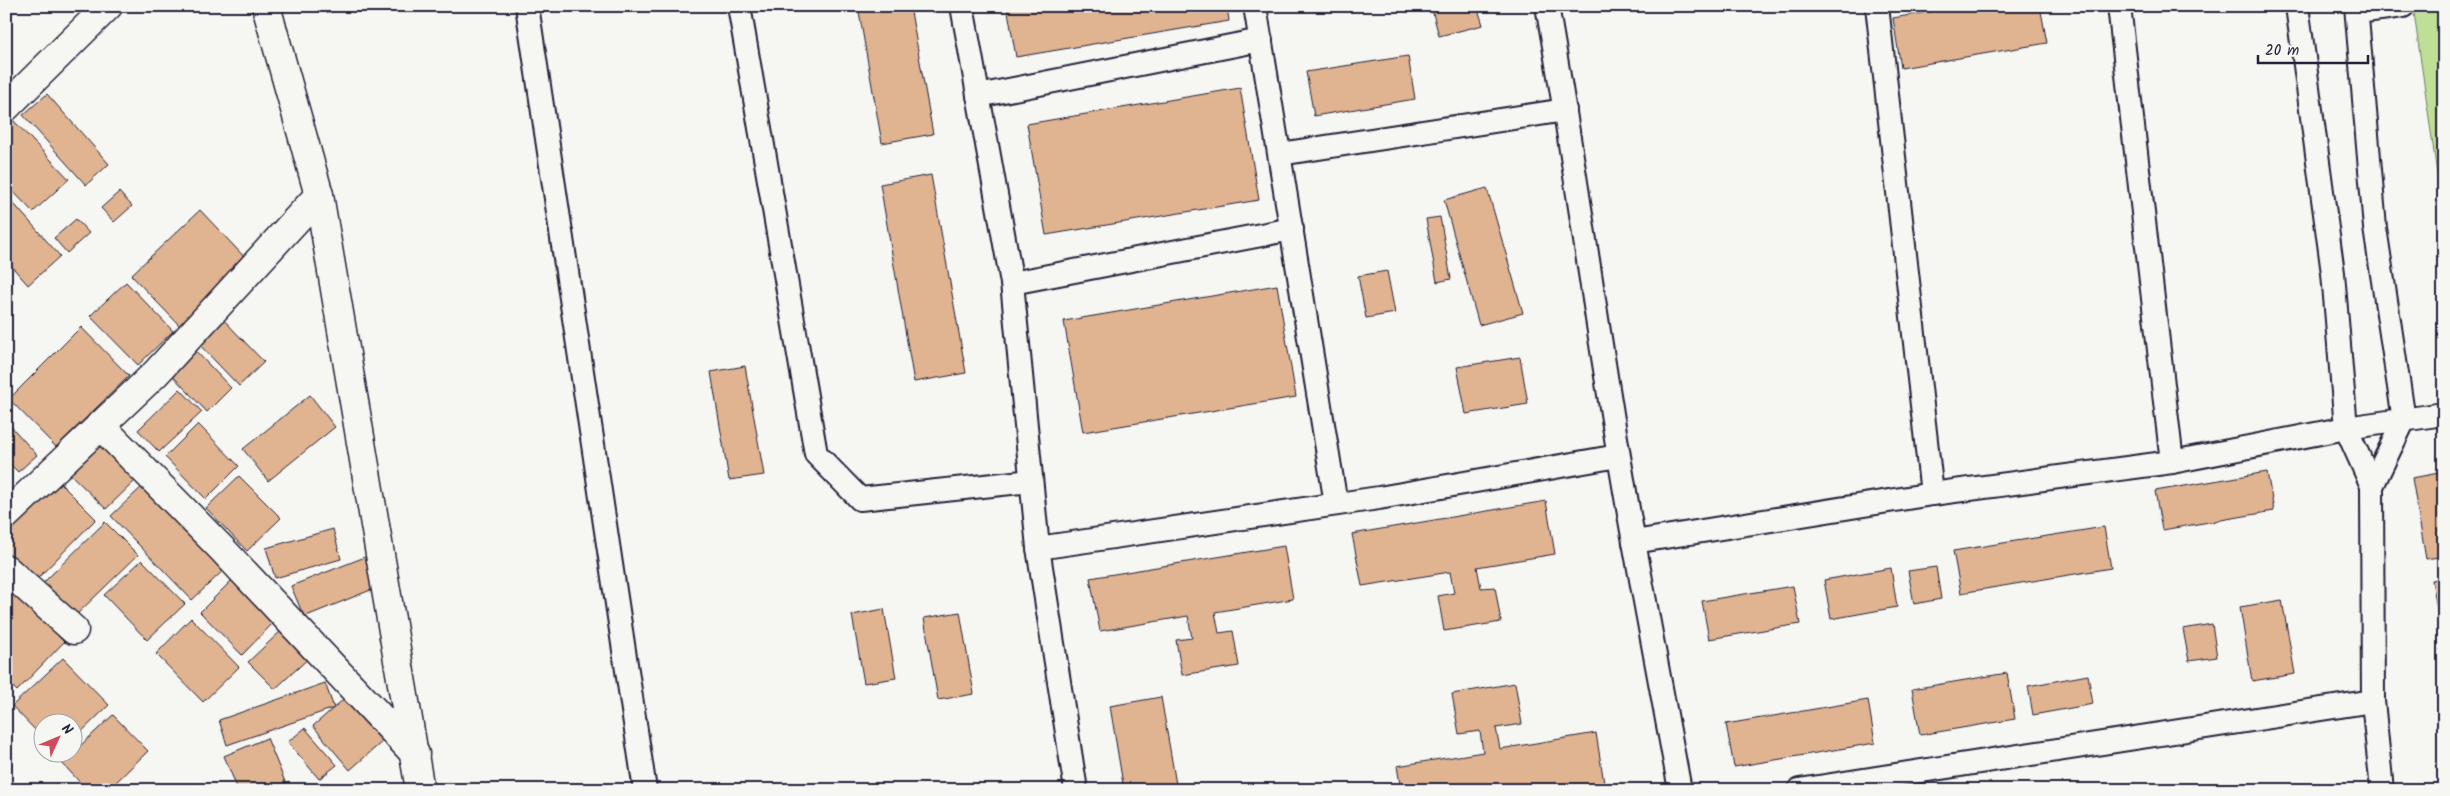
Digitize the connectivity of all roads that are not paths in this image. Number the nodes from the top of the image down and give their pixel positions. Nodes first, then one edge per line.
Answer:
1 (266, 6) edge
2 (527, 6) edge
3 (739, 6) edge
4 (962, 6) edge
5 (1255, 6) edge
6 (1547, 6) edge
7 (2119, 6) edge
8 (2297, 6) edge
9 (2403, 6) edge
10 (1883, 7) edge
11 (100, 9) edge
12 (2356, 9) edge
13 (1262, 40) junction
14 (978, 96) junction
15 (6, 106) edge
16 (1566, 110) junction
17 (1280, 154) junction
18 (319, 195) junction
19 (1292, 229) junction
20 (1012, 283) junction
21 (2444, 414) edge
22 (2404, 420) junction
23 (100, 425) junction
24 (2346, 428) junction
25 (1618, 456) junction
26 (2172, 462) junction
27 (1031, 481) junction
28 (2372, 486) junction
29 (1932, 494) junction
30 (1336, 504) junction
31 (6, 515) edge
32 (1634, 542) junction
33 (1038, 548) junction
34 (6, 569) edge
35 (74, 630) dead end
36 (2373, 701) junction
37 (415, 754) junction
38 (420, 790) edge
39 (645, 790) edge
40 (1076, 790) edge
41 (1680, 790) edge
42 (1799, 790) edge
43 (2382, 790) edge

1 - 18 street
2 - 39 lane
3 - 27 lane
4 - 14 lane
5 - 13 lane
6 - 16 lane
7 - 26 lane
8 - 24 lane
9 - 12 lane
10 - 29 lane
11 - 15 street
12 - 22 lane
13 - 14 lane
13 - 17 lane
14 - 20 lane
16 - 17 lane
16 - 25 lane
17 - 19 lane
18 - 23 street
18 - 37 street
19 - 20 lane
19 - 30 lane
20 - 27 lane
21 - 22 lane
22 - 24 lane
22 - 28 lane
23 - 31 street
23 - 37 street
24 - 26 lane
24 - 28 lane
25 - 30 lane
25 - 32 lane
26 - 29 lane
27 - 33 lane
28 - 36 lane
29 - 32 lane
30 - 33 lane
32 - 41 lane
33 - 40 lane
34 - 35 street
36 - 42 lane
36 - 43 lane
37 - 38 street

